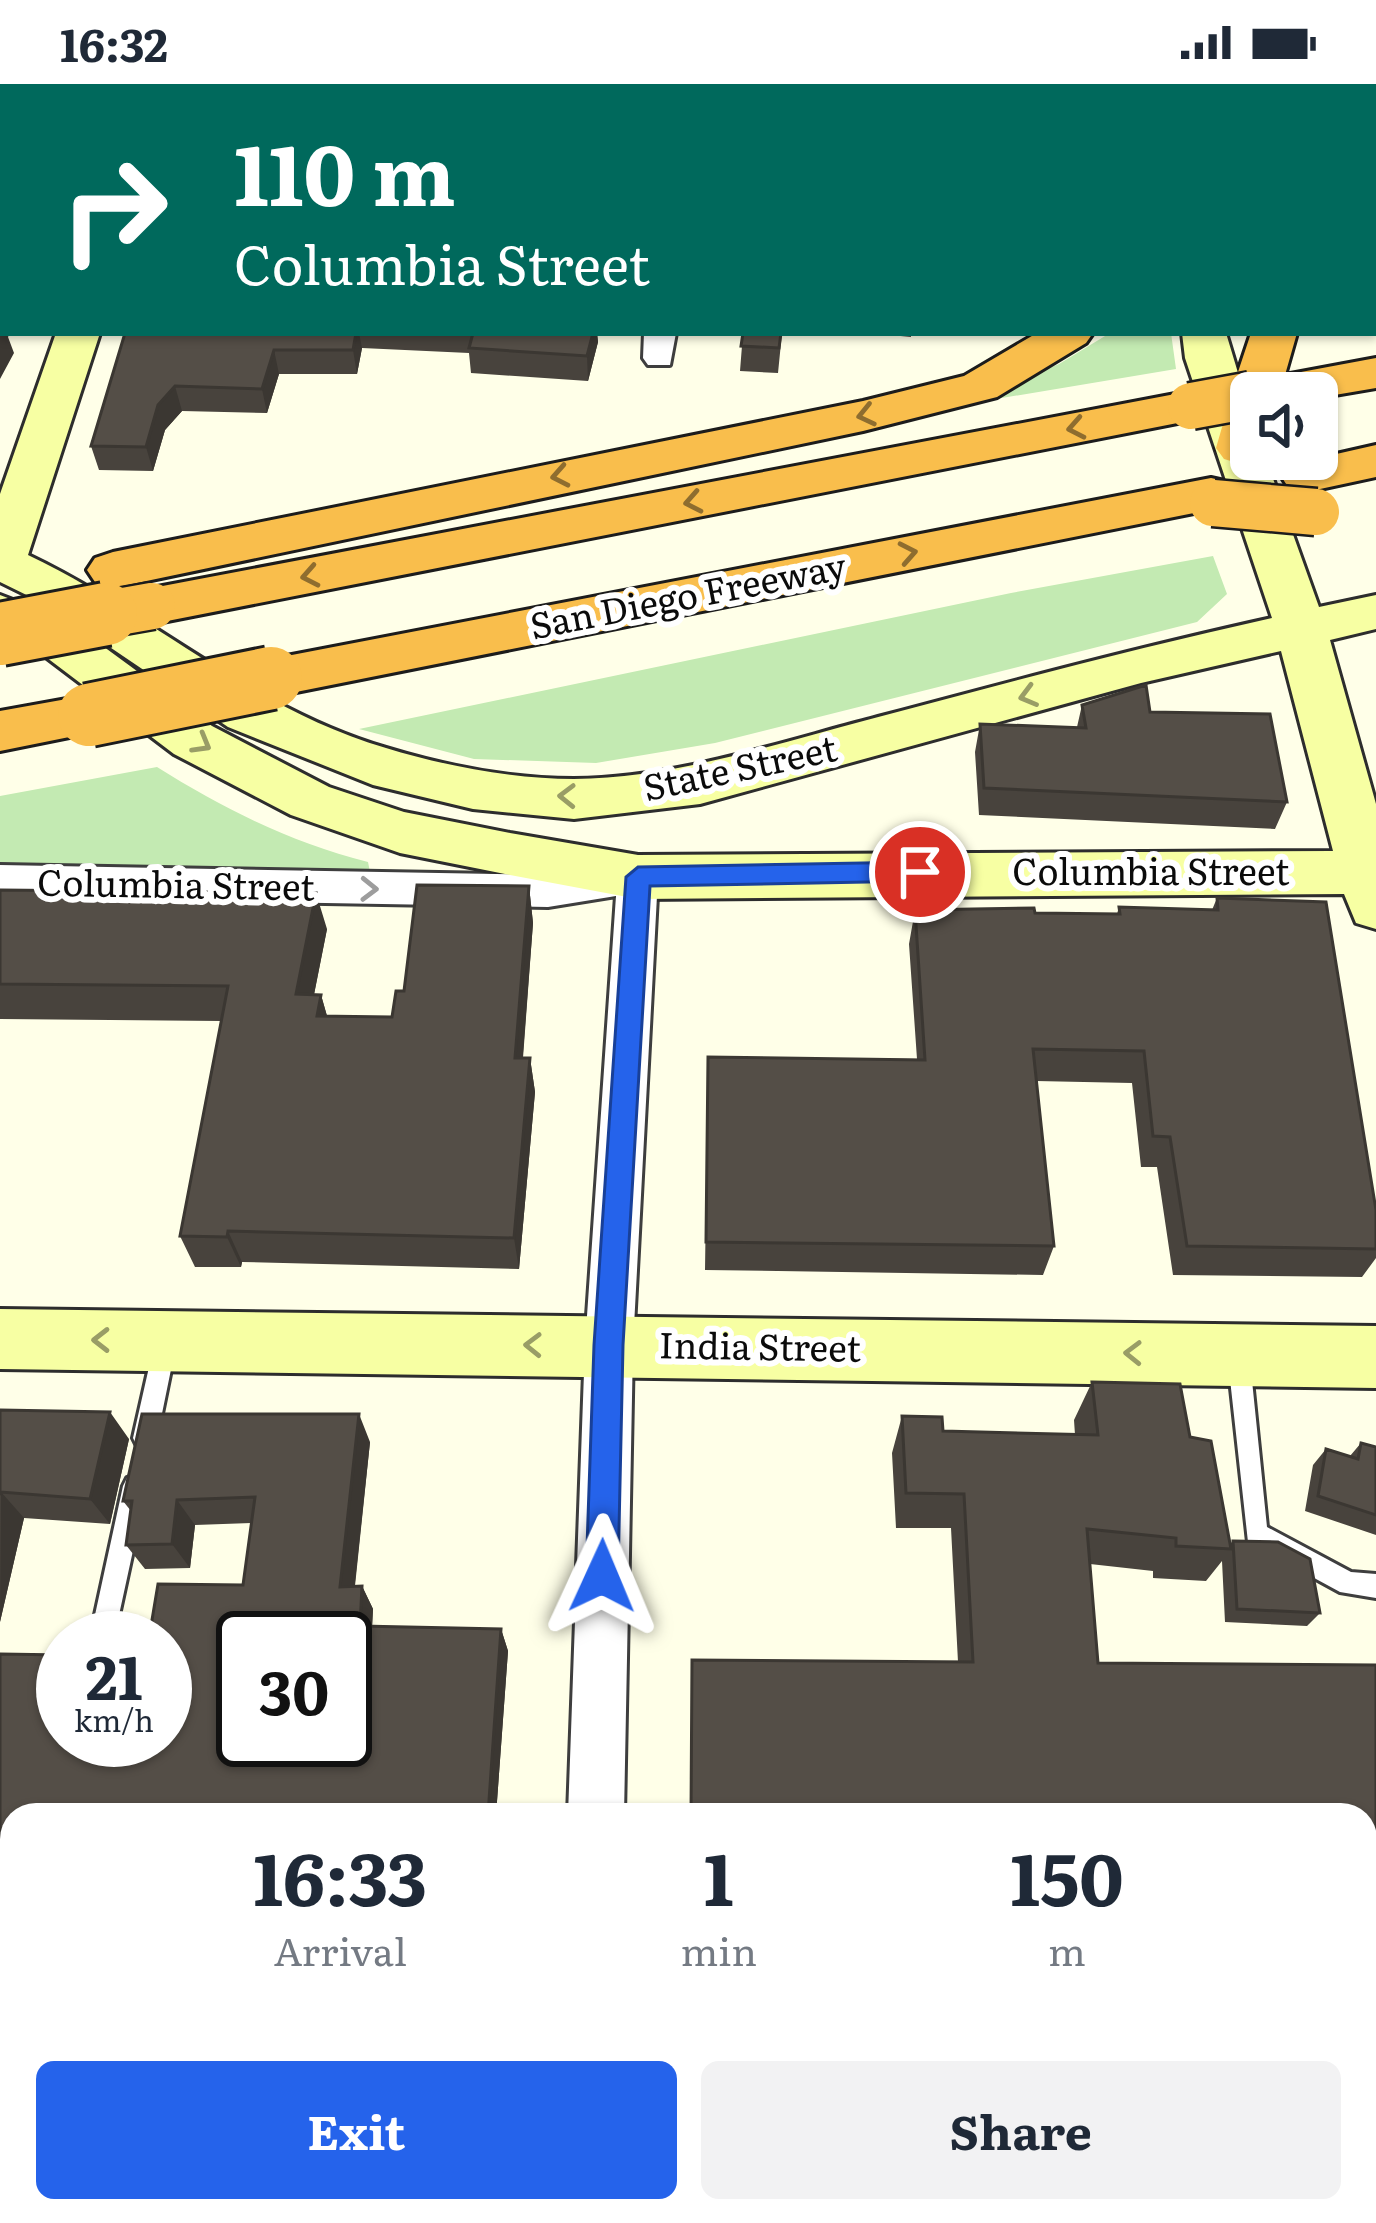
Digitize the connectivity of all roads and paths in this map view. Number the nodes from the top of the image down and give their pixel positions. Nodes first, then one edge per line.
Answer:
1 (77, 336) edge
2 (1063, 336) edge
3 (1204, 336) edge
4 (1273, 336) edge
5 (1263, 372) edge
6 (1376, 373) edge
7 (1338, 380) edge
8 (1230, 399) edge
9 (1230, 399) edge
10 (49, 432) junction
11 (1376, 461) edge
12 (1260, 480) edge
13 (0, 481) edge
14 (1311, 494) junction
15 (1376, 508) edge
16 (1, 563) edge
17 (1376, 612) edge
18 (0, 615) edge
19 (1301, 628) junction
20 (0, 634) edge
21 (0, 730) edge
22 (638, 877) junction
23 (0, 881) edge
24 (1373, 884) edge
25 (0, 1339) edge
26 (166, 1341) junction
27 (609, 1345) junction
28 (1238, 1354) junction
29 (1376, 1357) edge
30 (1376, 1586) edge
31 (108, 1611) edge
32 (596, 1803) edge

1 - 10 main road
2 -> 18 highway
3 - 8 main road
4 - 5 highway
6 - 7 highway
9 -> 20 highway, bridge
10 - 13 main road
10 - 16 main road
11 - 14 highway
12 - 19 main road
14 - 15 highway
21 -> 14 highway, San Diego Freeway, bridge
19 -> 16 main road, State Street
17 - 19 main road, State Street
18 -> 22 main road, Columbia Street
19 - 24 main road
23 -> 22 street, Columbia Street
22 - 24 main road, Columbia Street
22 - 27 street
26 -> 25 main road, India Street
27 -> 26 main road, India Street
26 - 31 lane
28 -> 27 main road, India Street
27 - 32 street
28 - 29 main road, India Street
28 - 30 lane

